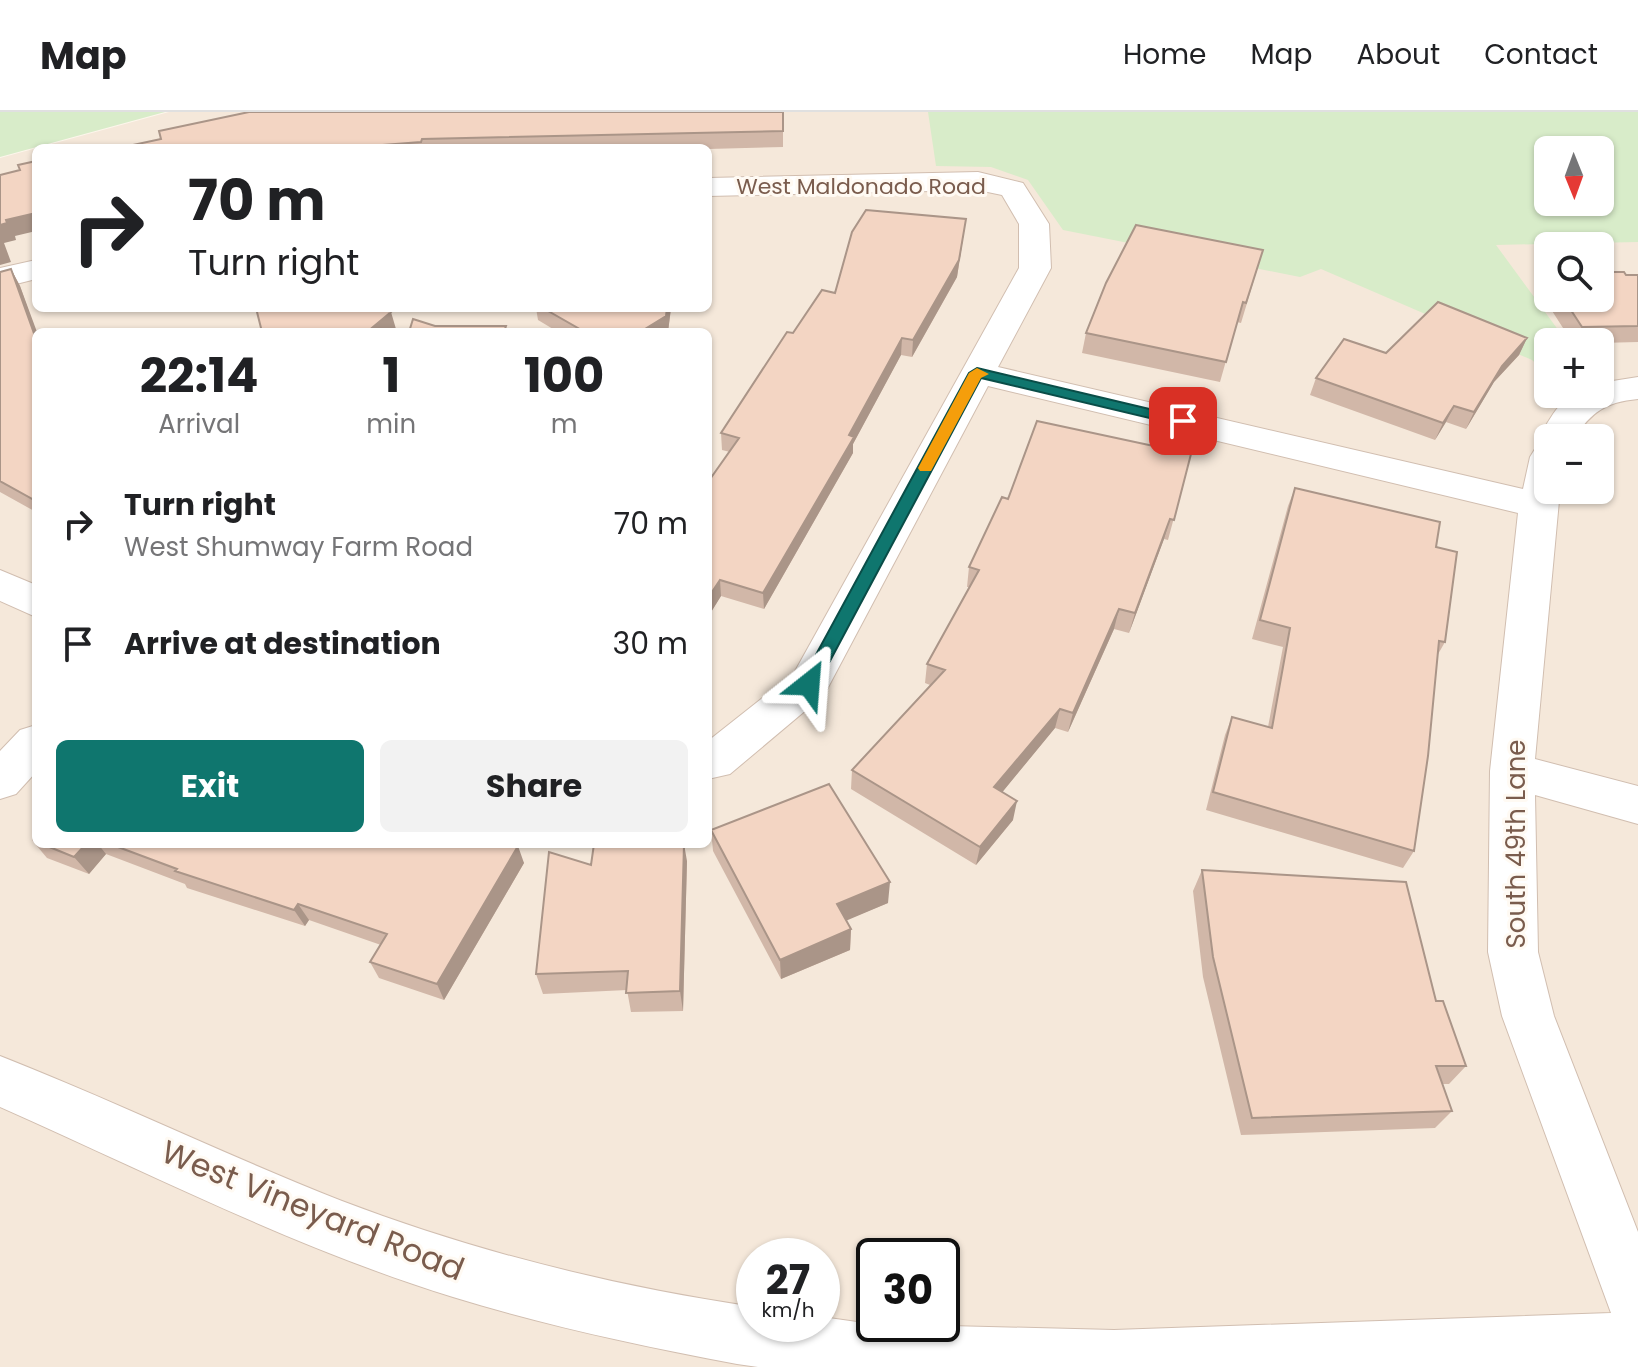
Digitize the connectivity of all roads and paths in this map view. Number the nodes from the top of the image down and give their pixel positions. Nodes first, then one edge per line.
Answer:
1 (712, 187) edge
2 (32, 270) edge
3 (0, 278) edge
4 (977, 373) junction
5 (1638, 388) edge
6 (1566, 424) edge
7 (1538, 505) joint
8 (0, 584) edge
9 (32, 600) edge
10 (32, 746) edge
11 (712, 760) edge
12 (1512, 771) junction
13 (0, 781) edge
14 (1638, 805) edge
15 (0, 1081) edge
16 (1638, 1307) edge
17 (1638, 1342) edge
18 (1115, 1364) edge

1 - 4 street, West Maldonado Road
2 - 3 street
4 - 7 street
4 - 11 street
5 - 6 street
7 - 12 street, South 49th Lane
8 - 9 street
10 - 13 street
12 - 14 street
12 - 16 street, South 49th Lane
15 - 18 street, West Vineyard Road
17 - 18 street, West Vineyard Road

